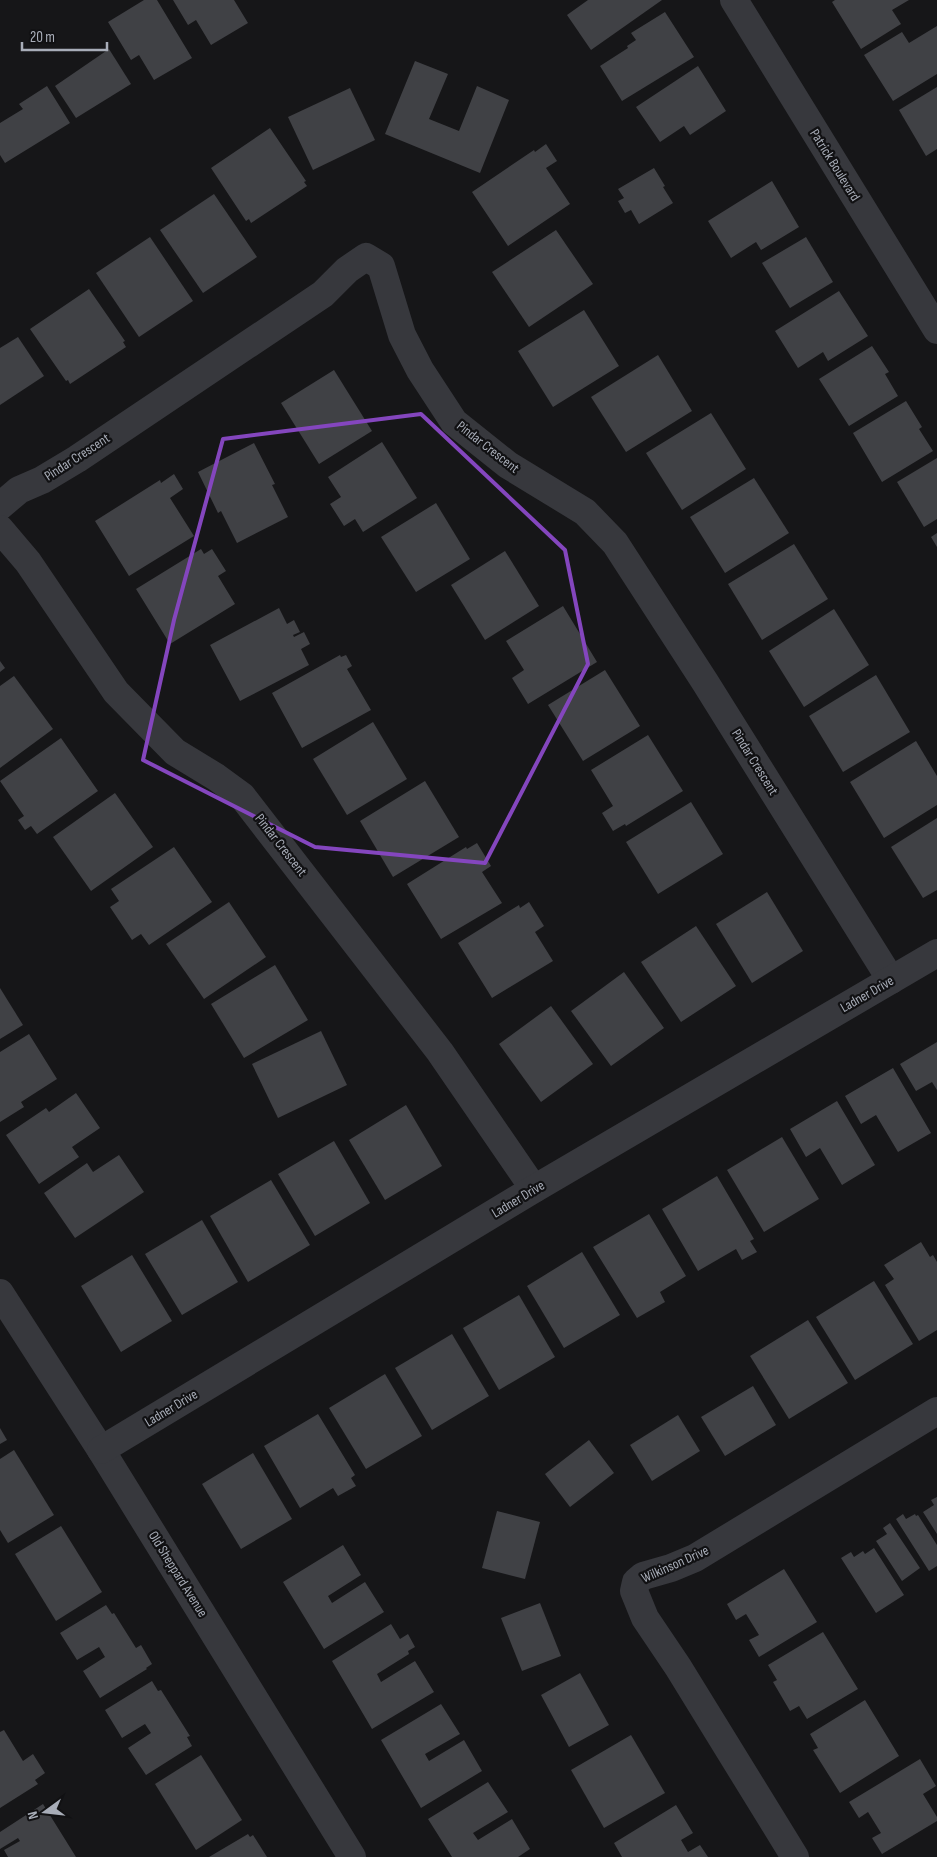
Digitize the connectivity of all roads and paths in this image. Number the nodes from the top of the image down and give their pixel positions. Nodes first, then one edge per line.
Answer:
1 (734, 0) edge
2 (937, 330) edge
3 (0, 506) edge
4 (0, 529) edge
5 (937, 953) edge
6 (891, 980) junction
7 (534, 1189) junction
8 (0, 1293) edge
9 (937, 1411) edge
10 (101, 1450) junction
11 (352, 1857) edge
12 (795, 1857) edge

1 - 2 street, Patrick Boulevard
3 - 6 street, Pindar Crescent
4 - 7 street, Pindar Crescent
5 - 6 street, Ladner Drive
6 - 7 street, Ladner Drive
7 - 10 street, Ladner Drive
8 - 10 street, Old Sheppard Avenue
9 - 12 street, Wilkinson Drive
10 - 11 street, Old Sheppard Avenue

